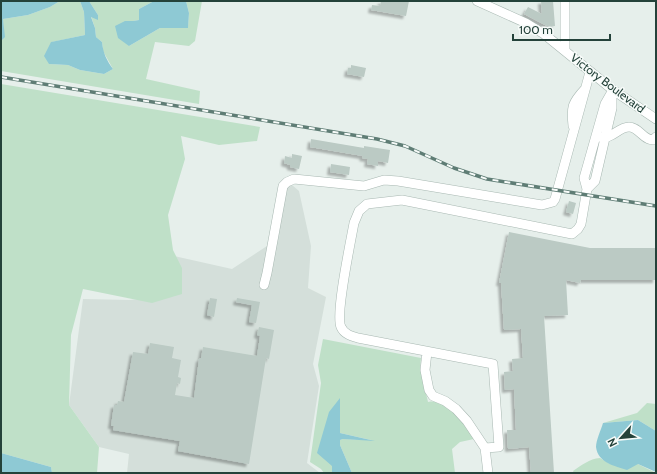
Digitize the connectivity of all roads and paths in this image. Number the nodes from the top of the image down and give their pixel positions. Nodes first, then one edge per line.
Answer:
1 (477, 1) edge
2 (564, 1) edge
3 (565, 51) junction
4 (590, 72) junction
5 (612, 90) junction
6 (656, 119) edge
7 (600, 137) junction
8 (656, 137) edge
9 (264, 284) dead end
10 (427, 352) junction
11 (485, 448) junction
12 (488, 473) edge

1 - 3 street, Victory Boulevard
2 - 3 street
3 - 4 street, Victory Boulevard
4 - 5 street, Victory Boulevard
4 - 9 street
5 - 6 street, Victory Boulevard
5 - 7 street
7 - 8 street
7 - 10 street
10 - 11 street
10 - 11 street
11 - 12 street

